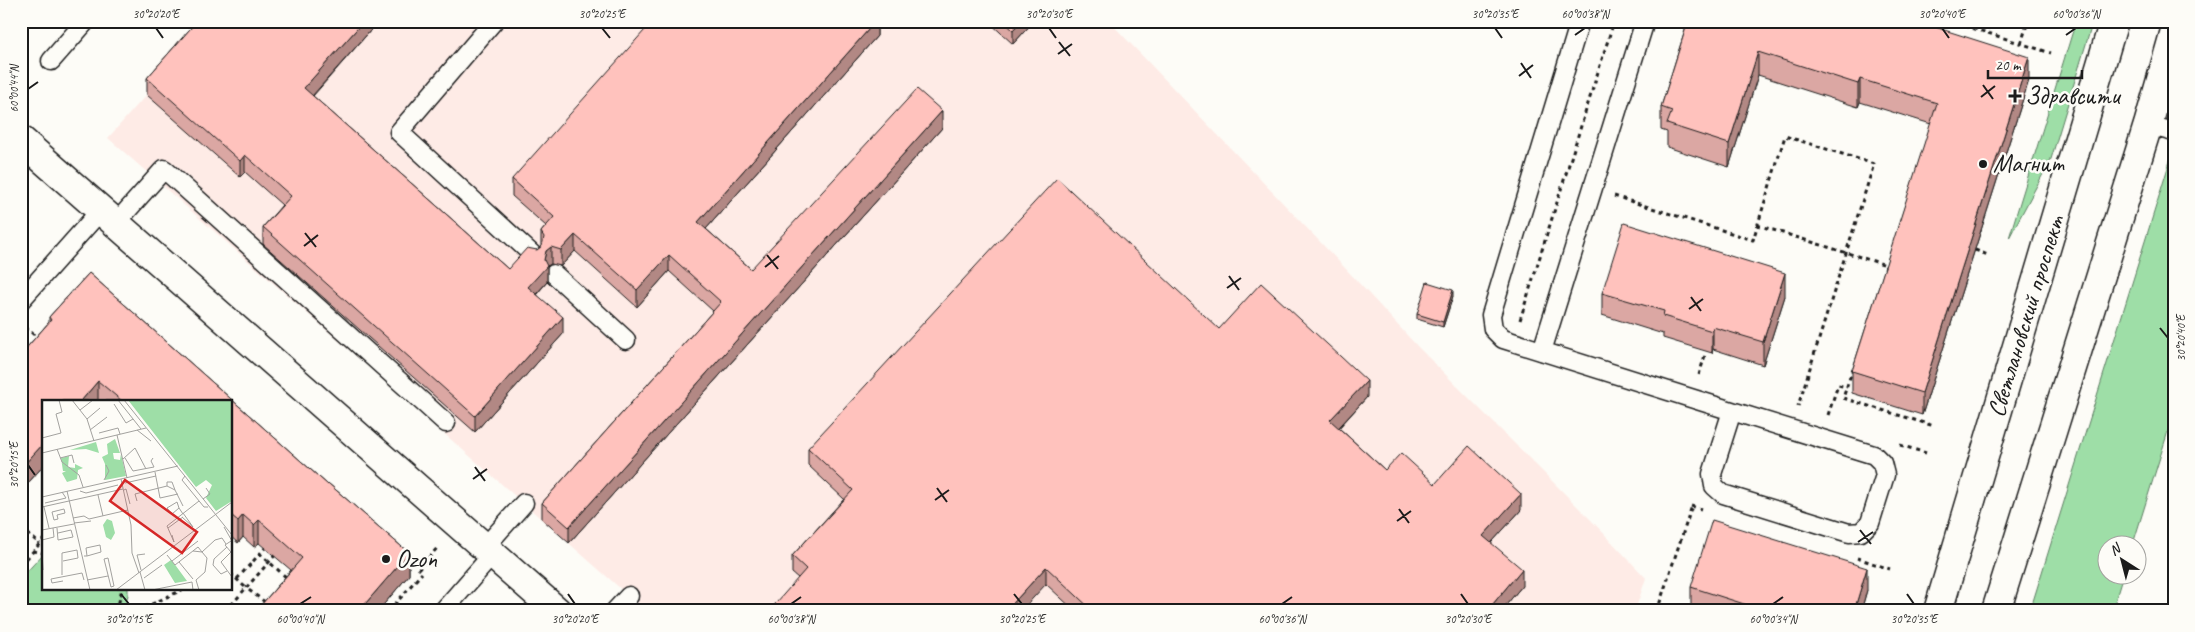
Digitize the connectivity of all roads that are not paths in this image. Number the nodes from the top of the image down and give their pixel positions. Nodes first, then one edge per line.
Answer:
1 (86, 21) edge
2 (494, 21) edge
3 (1580, 21) edge
4 (1645, 21) edge
5 (2114, 21) edge
6 (2174, 34) edge
7 (51, 61) dead end
8 (2161, 129) edge
9 (21, 140) edge
10 (108, 217) junction
11 (534, 256) edge
12 (554, 274) dead end
13 (21, 300) edge
14 (626, 340) dead end
15 (1542, 351) junction
16 (1732, 411) junction
17 (446, 422) dead end
18 (524, 503) dead end
19 (489, 551) junction
20 (629, 596) dead end
21 (443, 611) edge
22 (557, 611) edge
23 (615, 611) edge
24 (1938, 611) edge
25 (1996, 611) edge

1 - 7 lane
2 - 11 lane
3 - 15 lane
4 - 15 lane
5 - 24 main road, Светлановский проспект
6 - 8 main road
8 - 25 main road
9 - 10 main road
10 - 13 lane
10 - 17 lane
10 - 19 main road
12 - 14 lane
15 - 16 lane
16 - 16 lane
18 - 19 lane
19 - 21 lane
19 - 22 main road
20 - 23 lane

